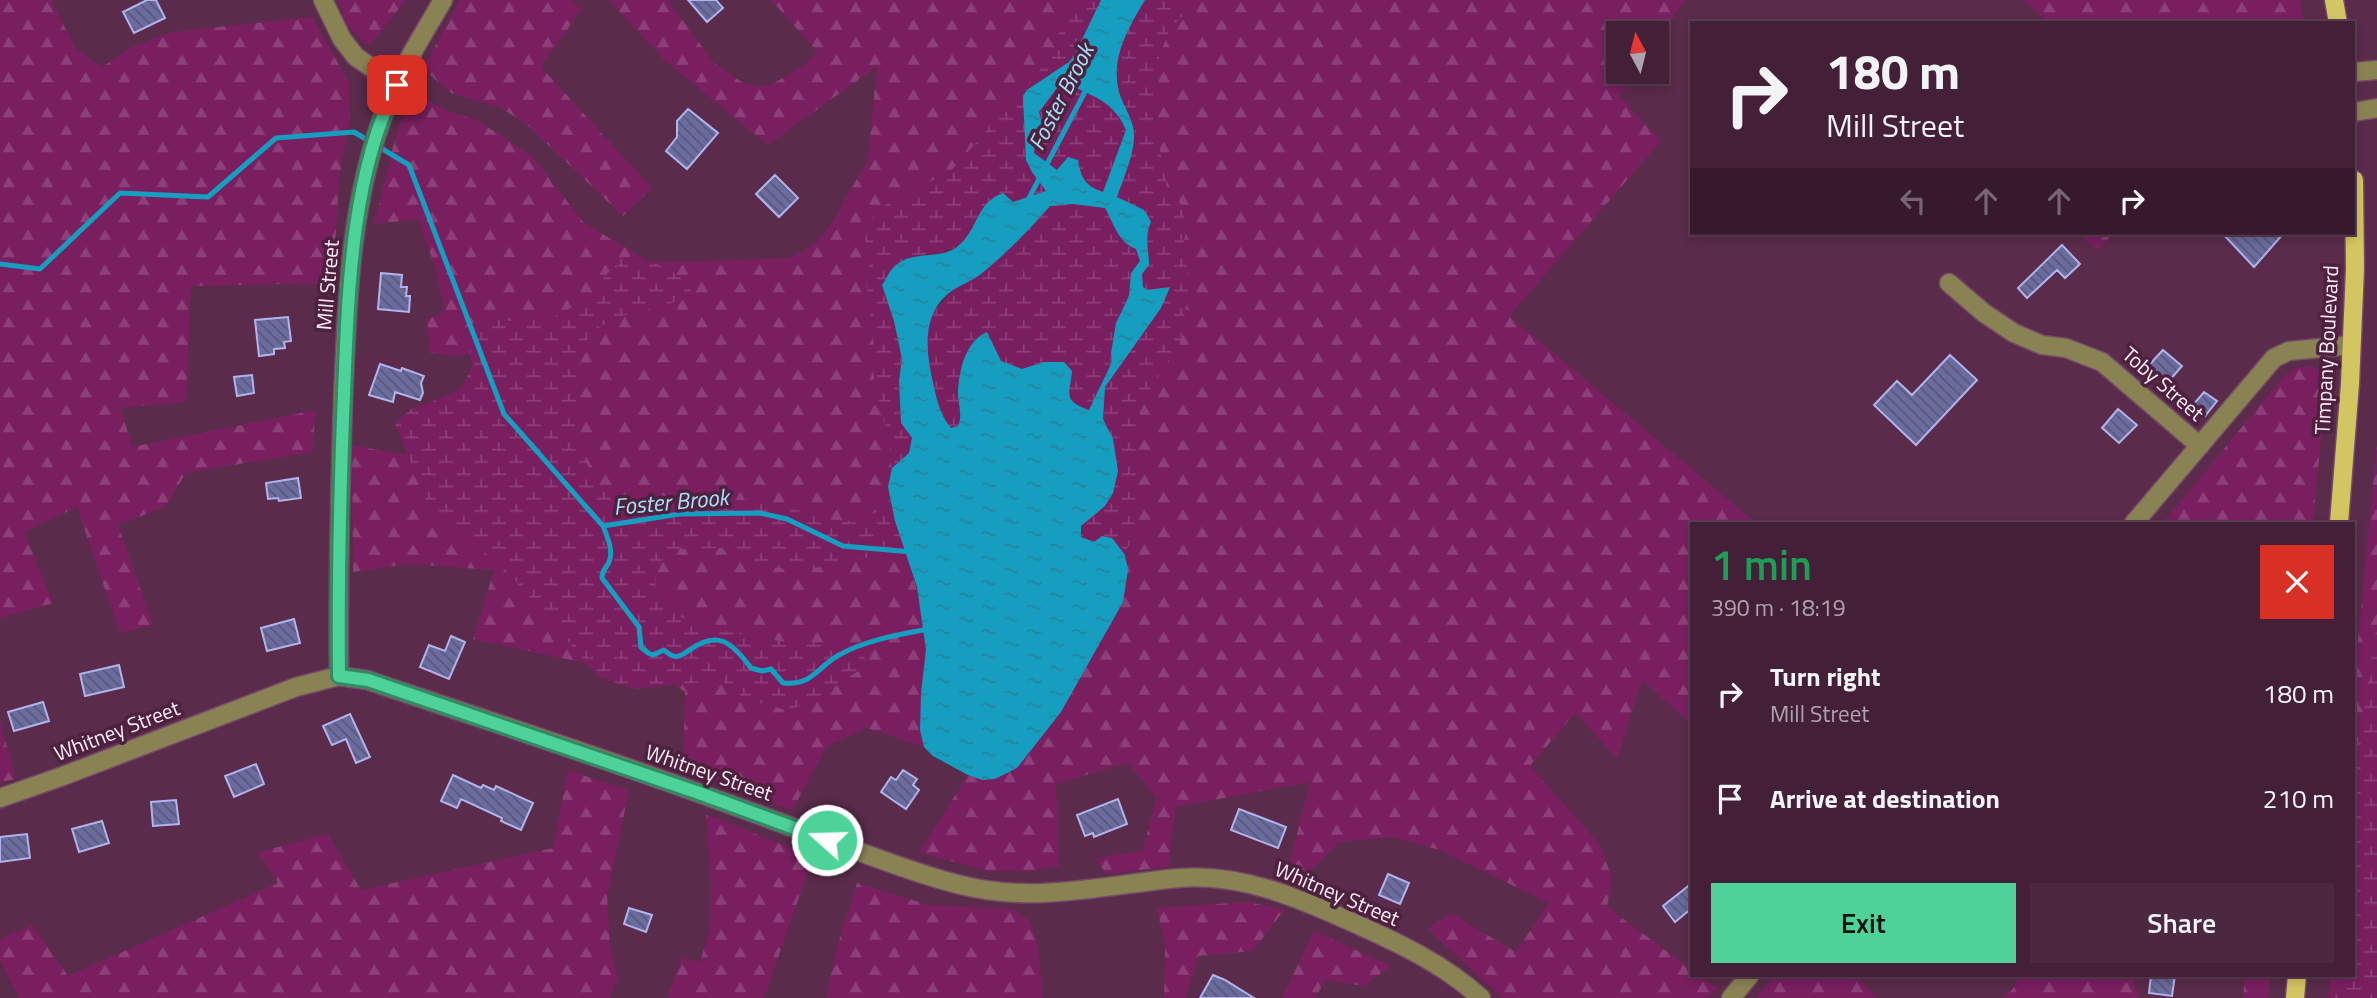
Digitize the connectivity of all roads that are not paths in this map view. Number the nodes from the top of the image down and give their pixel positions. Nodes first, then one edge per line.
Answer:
1 (323, 0) edge
2 (443, 0) edge
3 (2334, 0) edge
4 (2338, 21) edge
5 (2377, 71) edge
6 (2355, 72) edge
7 (397, 85) junction
8 (2377, 108) edge
9 (2355, 112) edge
10 (2355, 205) edge
11 (1949, 283) dead end
12 (2351, 345) junction
13 (2200, 446) junction
14 (2135, 522) edge
15 (2339, 522) edge
16 (339, 676) junction
17 (0, 798) edge
18 (1748, 977) edge
19 (2297, 977) edge
20 (1481, 998) edge
21 (1731, 998) edge
22 (2295, 998) edge

1 - 7 street
2 - 7 street, Mill Street
3 - 4 main road
5 - 6 street
7 - 16 street, Mill Street
8 - 9 street
10 - 12 main road, Timpany Boulevard
11 - 13 street, Toby Street
12 - 13 street
12 - 15 main road, Timpany Boulevard
13 - 14 street
16 - 17 street, Whitney Street
16 - 20 street, Whitney Street
18 - 21 street
19 - 22 main road

